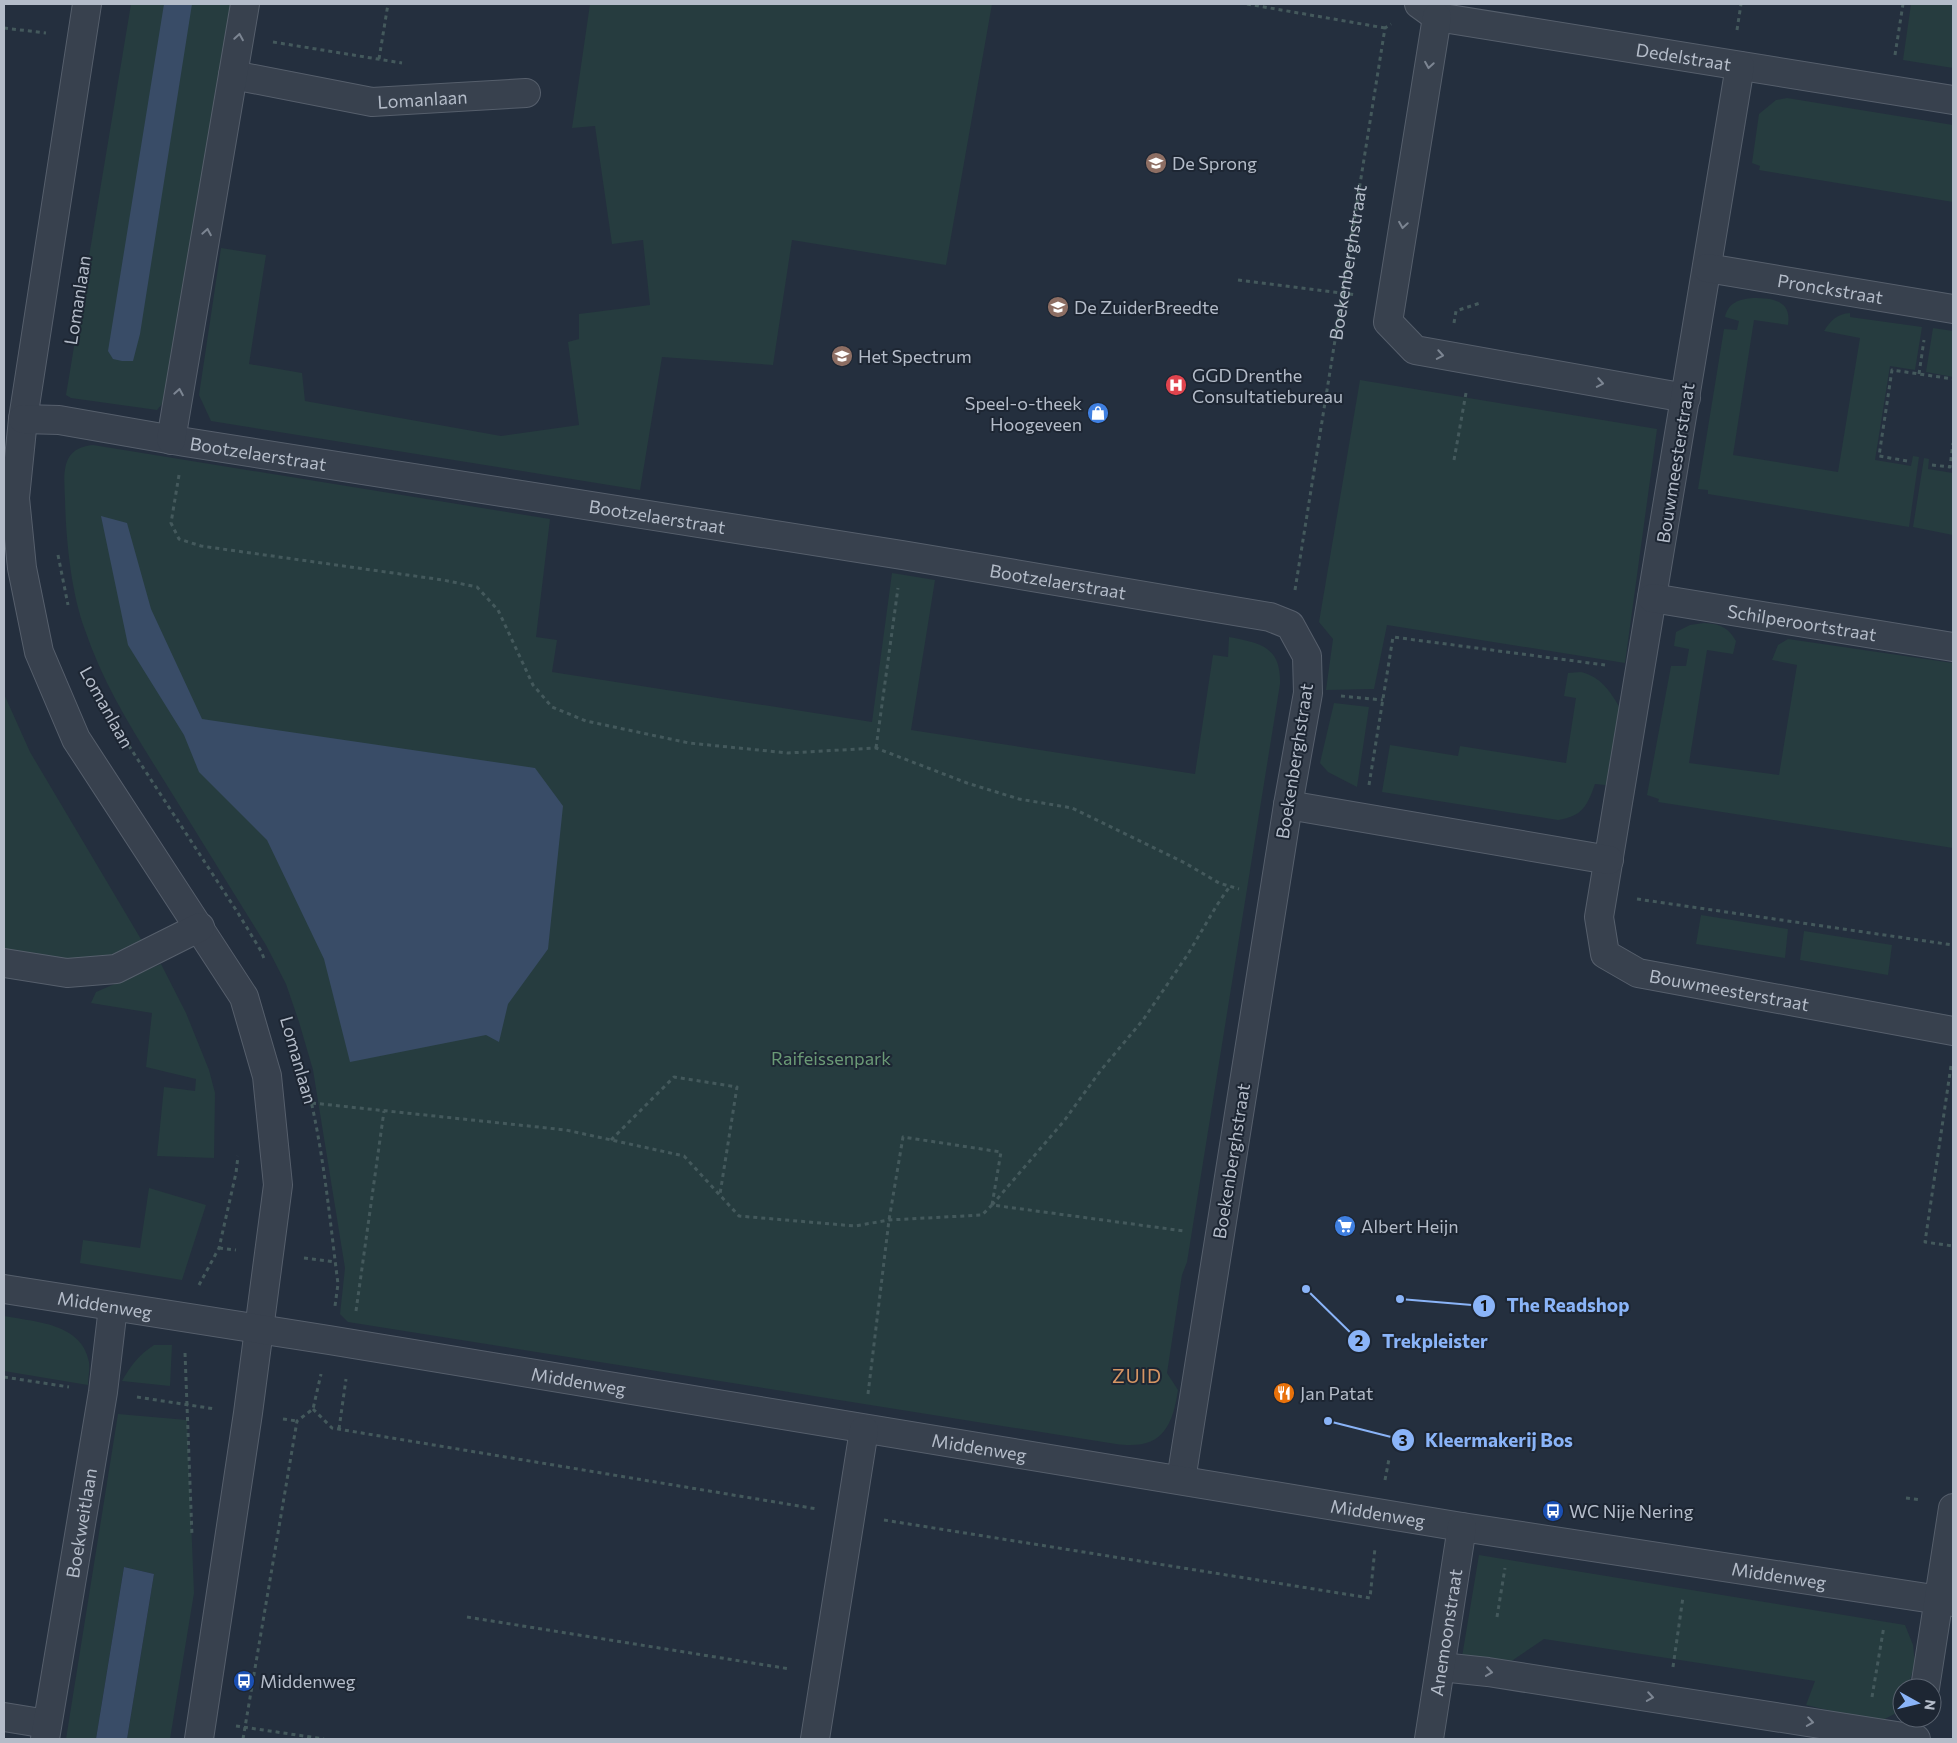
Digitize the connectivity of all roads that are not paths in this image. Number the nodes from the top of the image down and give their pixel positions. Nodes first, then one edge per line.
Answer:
1 (87, 4) edge
2 (245, 4) edge
3 (1418, 13) edge
4 (1740, 66) junction
5 (233, 75) junction
6 (526, 93) dead end
7 (1953, 100) edge
8 (1707, 268) junction
9 (1953, 309) edge
10 (1686, 398) junction
11 (23, 419) junction
12 (178, 441) junction
13 (9, 498) edge
14 (1652, 598) junction
15 (1290, 625) joint
16 (1953, 647) edge
17 (1288, 805) junction
18 (1609, 860) junction
19 (200, 927) junction
20 (4, 963) edge
21 (1953, 1031) edge
22 (4, 1289) edge
23 (113, 1306) junction
24 (260, 1329) junction
25 (864, 1430) junction
26 (1181, 1480) junction
27 (1953, 1508) edge
28 (1462, 1527) junction
29 (1946, 1600) edge
30 (1441, 1667) junction
31 (1927, 1678) edge
32 (4, 1717) edge
33 (201, 1730) edge
34 (46, 1732) edge
35 (815, 1739) edge
36 (1429, 1739) edge
37 (1917, 1739) edge

1 - 11 street, Lomanlaan
5 -> 2 street
3 - 4 street, Dedelstraat
3 -> 10 street
4 - 7 street, Dedelstraat
4 - 8 street, Bouwmeesterstraat
5 - 6 street, Lomanlaan
12 -> 5 street
8 - 9 street, Pronckstraat
8 - 10 street, Bouwmeesterstraat
10 - 14 street, Bouwmeesterstraat
11 - 12 street, Bootzelaerstraat
11 - 13 street, Lomanlaan
12 - 15 street, Bootzelaerstraat
13 - 19 street, Lomanlaan
14 - 16 street, Schilperoortstraat
14 - 18 street, Bouwmeesterstraat
15 - 17 street, Boekenberghstraat
17 - 18 street
17 - 26 street, Boekenberghstraat
18 - 21 street, Bouwmeesterstraat
19 - 20 street
19 - 24 street, Lomanlaan
22 - 23 street, Middenweg
23 - 24 street, Middenweg
23 - 34 street, Boekweitlaan
24 - 25 street, Middenweg
24 - 33 street
25 - 26 street, Middenweg
25 - 35 street
26 - 28 street, Middenweg
27 - 29 street
28 - 29 street, Middenweg
28 - 30 street, Anemoonstraat
29 - 31 street
30 - 36 street, Anemoonstraat
30 -> 37 street
32 - 34 street

